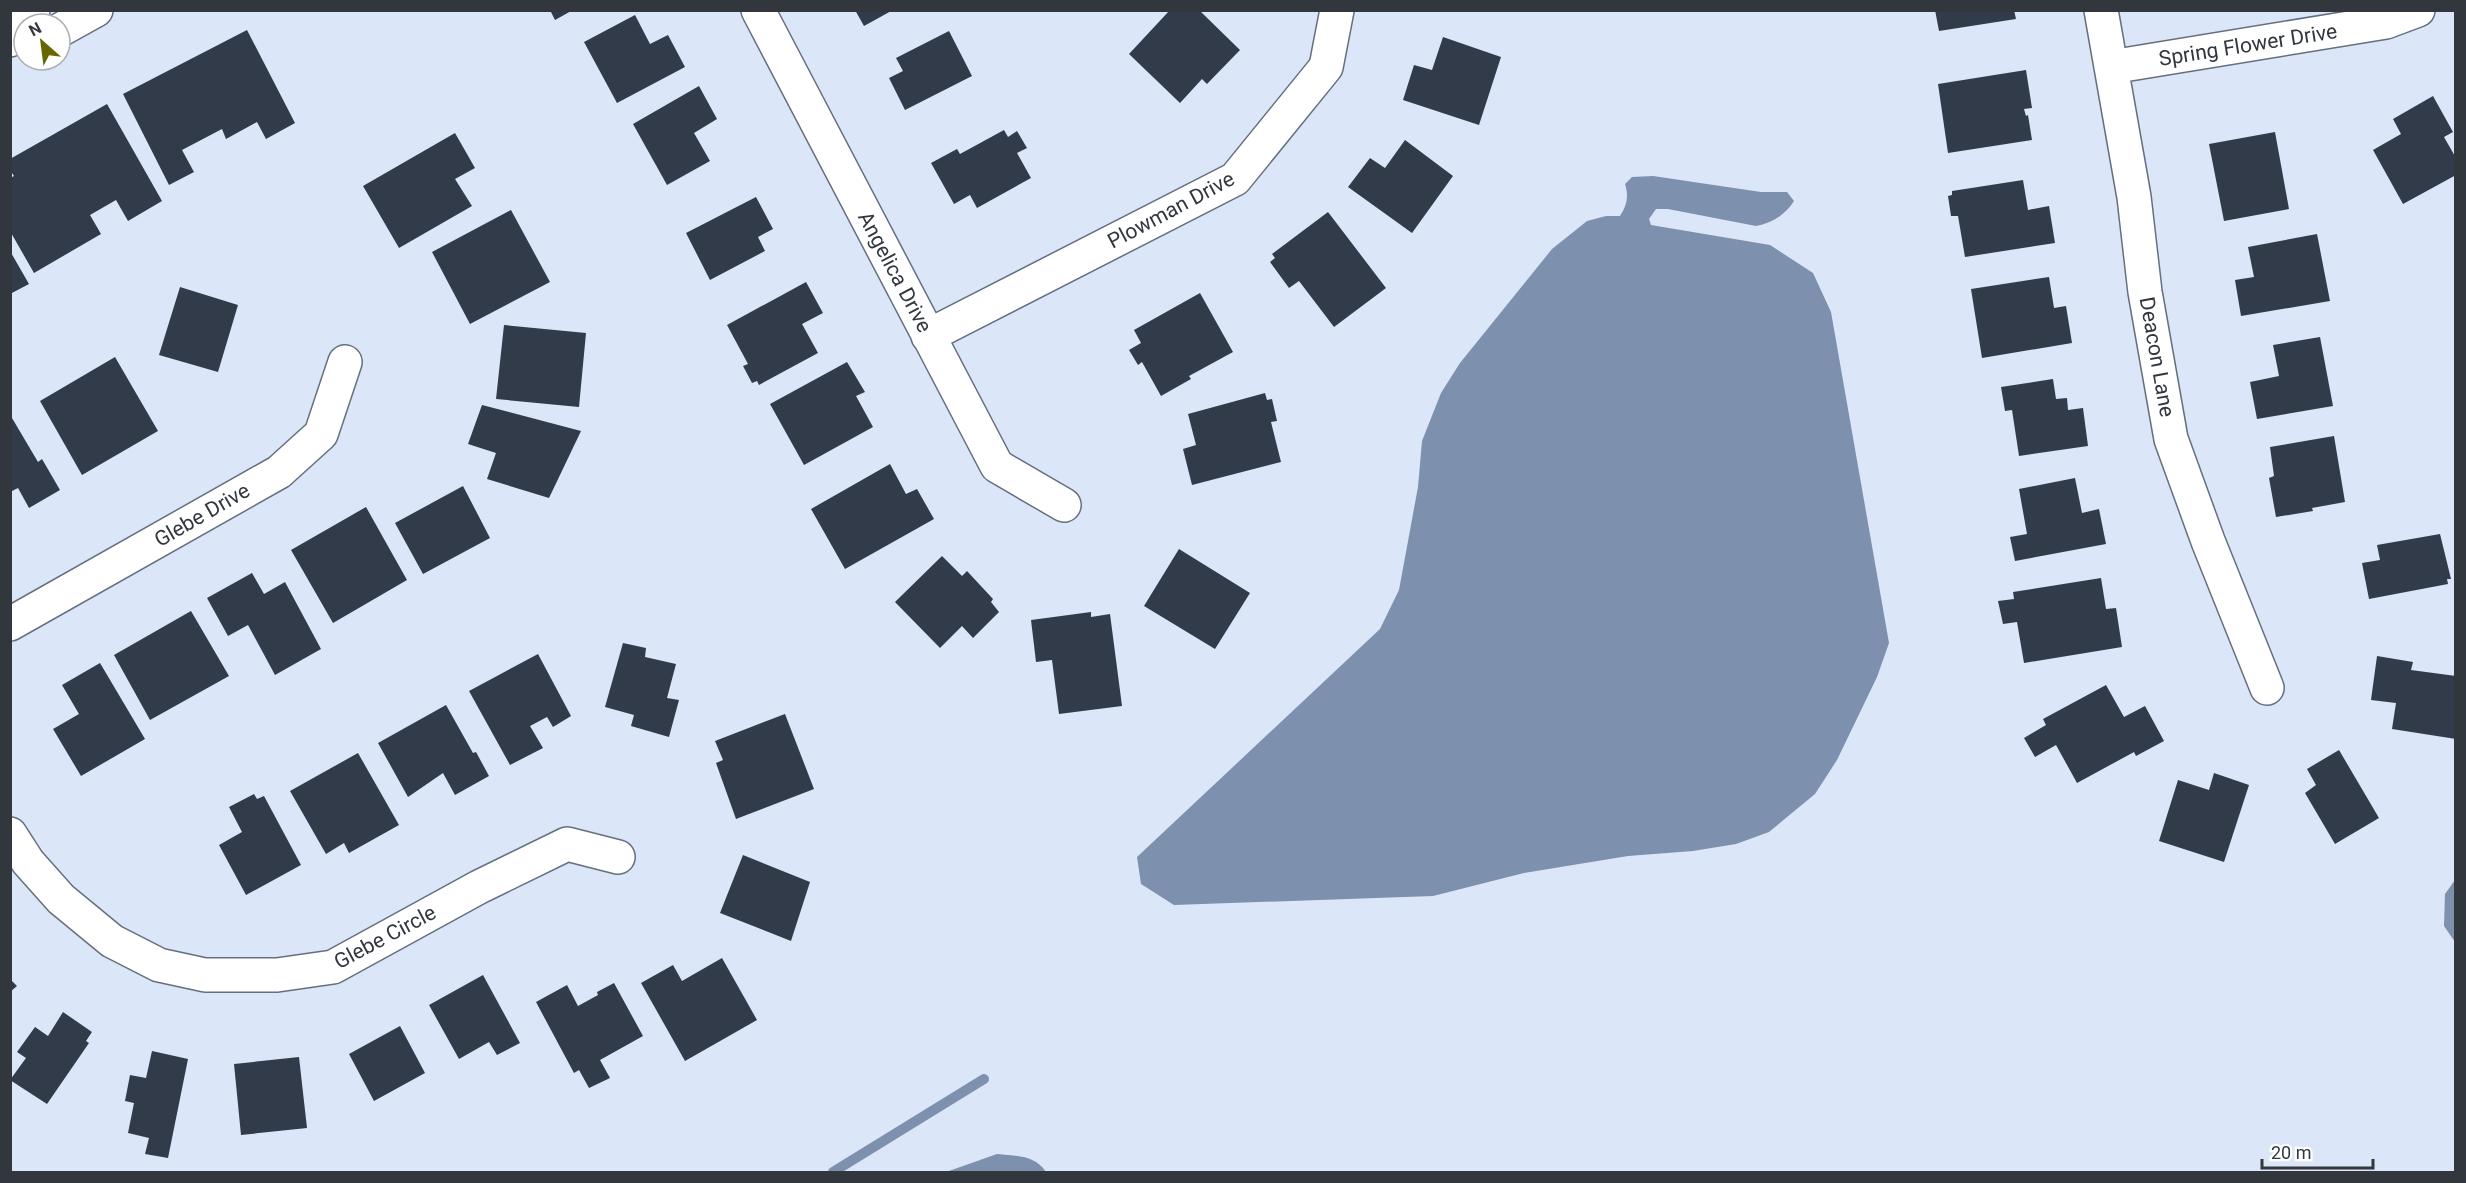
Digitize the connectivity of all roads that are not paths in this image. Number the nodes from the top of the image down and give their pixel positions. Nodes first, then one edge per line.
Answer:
1 (33, 10) edge
2 (96, 10) edge
3 (758, 10) edge
4 (1337, 10) edge
5 (2101, 10) edge
6 (2418, 10) edge
7 (72, 23) edge
8 (10, 40) edge
9 (2111, 67) junction
10 (928, 336) junction
11 (345, 362) dead end
12 (1064, 505) dead end
13 (10, 624) edge
14 (2267, 688) dead end
15 (10, 834) edge
16 (618, 857) dead end

1 - 8 street
2 - 7 street
3 - 10 street, Angelica Drive
4 - 10 street, Plowman Drive
5 - 9 street, Deacon Lane
6 - 9 street, Spring Flower Drive
9 - 14 street, Deacon Lane
10 - 12 street, Angelica Drive
11 - 13 street, Glebe Drive
15 - 16 street, Glebe Circle

